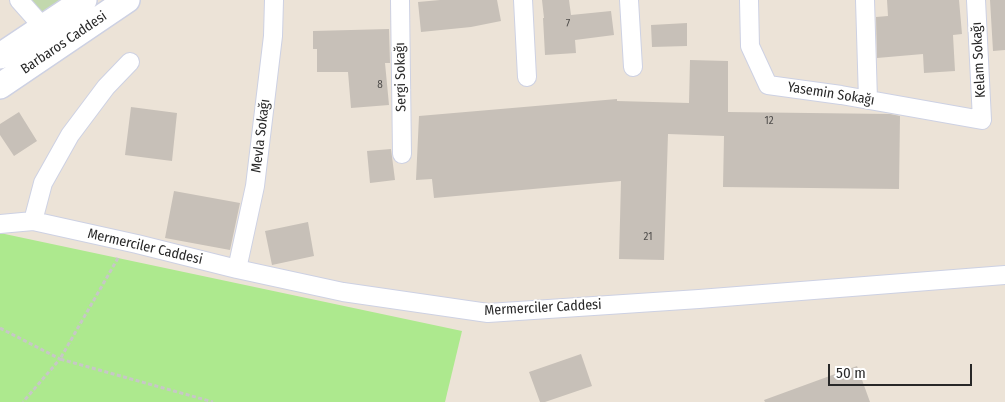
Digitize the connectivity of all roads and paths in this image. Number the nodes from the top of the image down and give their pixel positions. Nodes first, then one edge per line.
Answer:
1 (19, 0) edge
2 (84, 0) edge
3 (127, 0) edge
4 (274, 0) edge
5 (400, 0) edge
6 (523, 0) edge
7 (629, 0) edge
8 (749, 0) edge
9 (865, 0) edge
10 (976, 0) edge
11 (43, 27) junction
12 (52, 50) junction
13 (0, 56) edge
14 (130, 62) dead end
15 (633, 67) dead end
16 (527, 77) dead end
17 (0, 86) edge
18 (868, 100) junction
19 (982, 120) joint
20 (402, 154) dead end
21 (33, 221) junction
22 (0, 224) edge
23 (127, 242) junction
24 (237, 270) junction
25 (1005, 274) edge
26 (0, 328) edge
27 (60, 359) junction
28 (23, 402) edge
29 (214, 402) edge

1 - 11 street
2 - 11 main road, Barbaros Caddesi
3 - 12 main road, Barbaros Caddesi
4 - 24 street, Mevla Sokağı
5 - 20 street, Sergi Sokağı
6 - 16 street
7 - 15 street
8 - 18 street, Yasemin Sokağı
9 - 18 street
10 - 19 street, Kelam Sokağı
11 - 12 main road
11 - 13 main road, Barbaros Caddesi
12 - 17 main road, Barbaros Caddesi
14 - 21 street
18 - 19 street, Yasemin Sokağı
21 - 22 street, Mermerciler Caddesi
21 - 23 street, Mermerciler Caddesi
23 - 24 street, Mermerciler Caddesi
23 - 27 path
24 - 25 street, Mermerciler Caddesi
26 - 27 path
27 - 28 path
27 - 29 path

